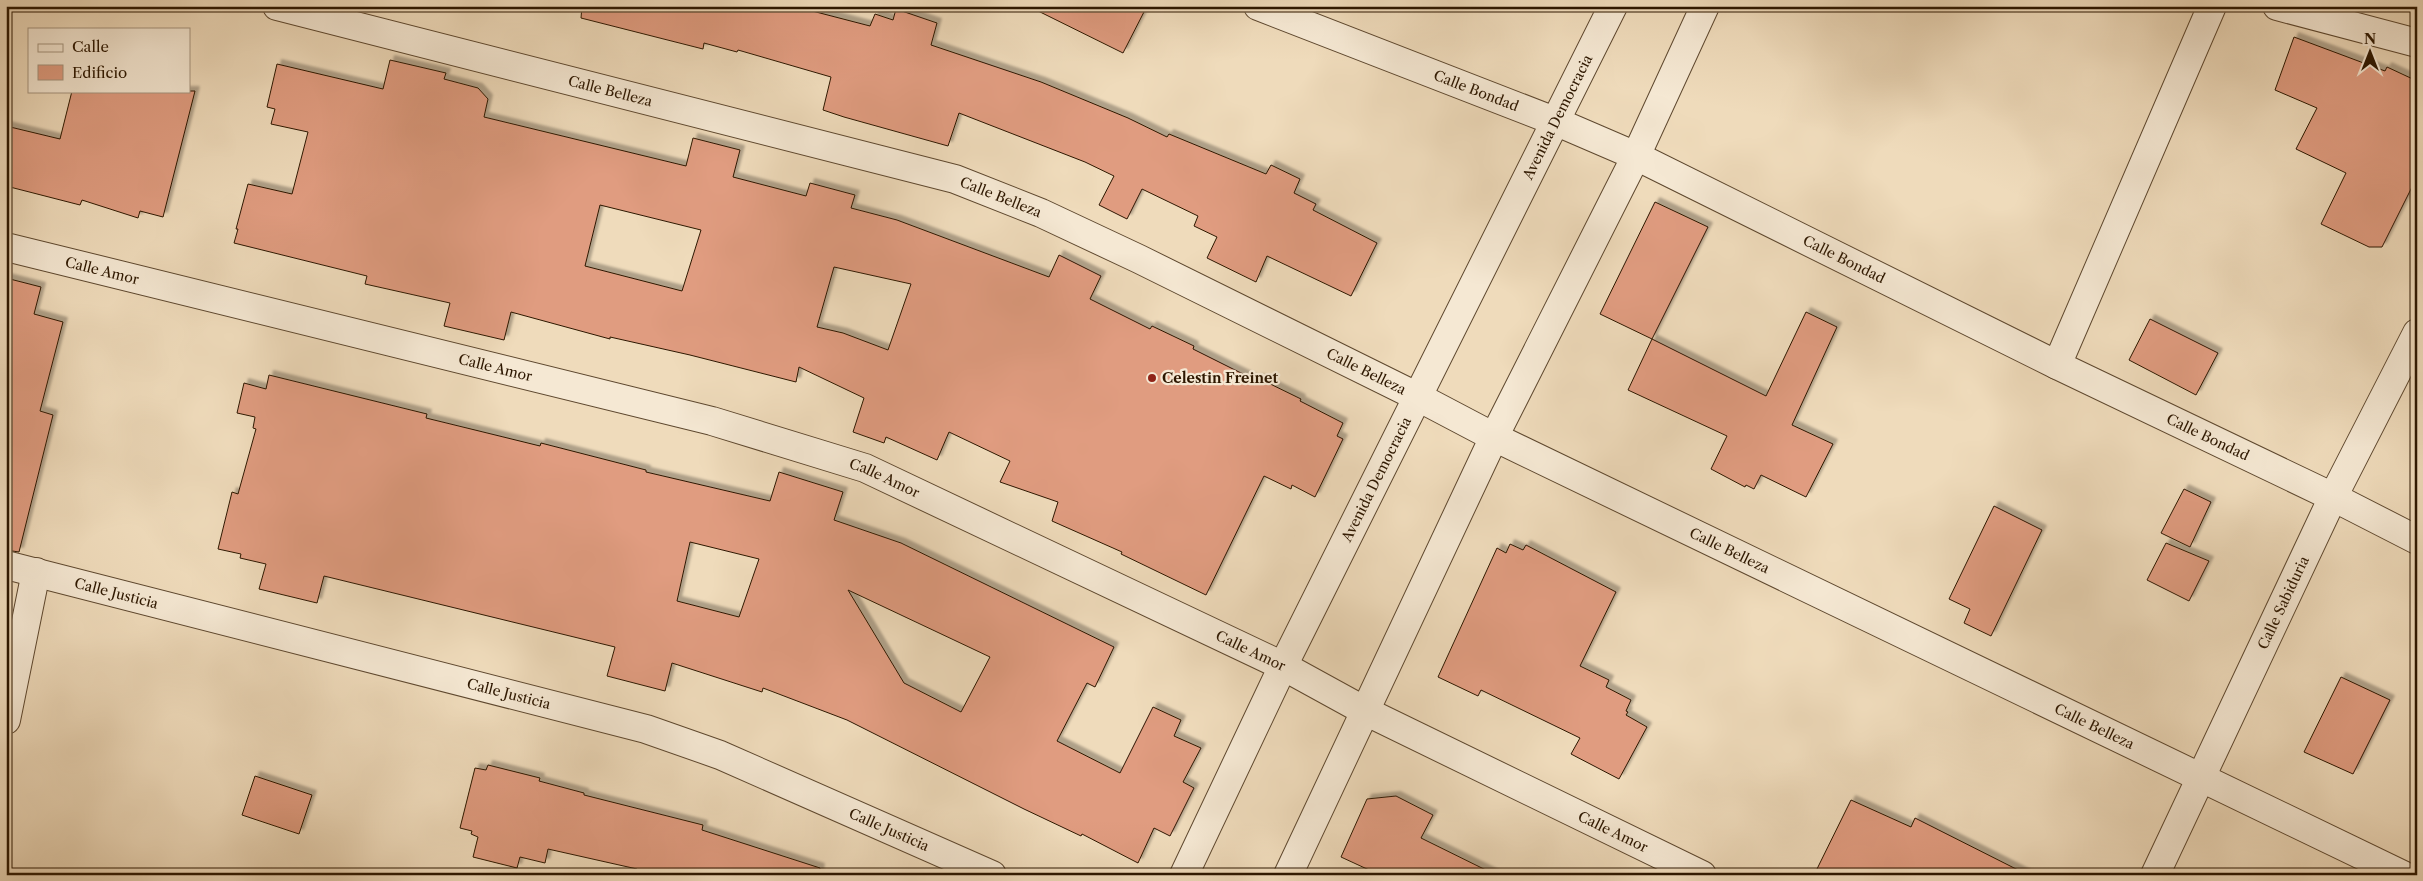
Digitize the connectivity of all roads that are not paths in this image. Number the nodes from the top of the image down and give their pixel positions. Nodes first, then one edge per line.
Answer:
1 (277, 6) edge
2 (1258, 6) edge
3 (1613, 6) edge
4 (1705, 6) edge
5 (2212, 6) edge
6 (2276, 6) edge
7 (2417, 43) edge
8 (1557, 122) junction
9 (1636, 156) junction
10 (6, 247) edge
11 (2417, 333) edge
12 (2057, 365) junction
13 (1418, 396) junction
14 (1494, 437) junction
15 (2333, 497) junction
16 (2417, 540) edge
17 (6, 564) edge
18 (36, 572) junction
19 (1283, 666) junction
20 (1366, 711) junction
21 (6, 720) edge
22 (2202, 778) junction
23 (992, 875) edge
24 (1184, 875) edge
25 (1288, 875) edge
26 (1702, 875) edge
27 (2155, 875) edge
28 (2403, 875) edge

1 - 13 street, Calle Belleza
2 - 8 street, Calle Bondad
3 - 8 street, Avenida Democracia
4 - 9 street
5 - 12 street
6 - 7 street
8 - 9 street, Calle Bondad
8 - 13 street, Avenida Democracia
9 - 12 street, Calle Bondad
9 - 14 street
10 - 19 street, Calle Amor
11 - 15 street, Calle Sabiduria
12 - 15 street, Calle Bondad
13 - 14 street, Calle Belleza
13 - 19 street, Avenida Democracia
14 - 20 street
14 - 22 street, Calle Belleza
15 - 16 street, Calle Bondad
15 - 22 street, Calle Sabiduria
17 - 18 street, Calle Justicia
18 - 21 street
18 - 23 street, Calle Justicia
19 - 20 street, Calle Amor
19 - 24 street, Avenida Democracia
20 - 25 street
20 - 26 street, Calle Amor
22 - 27 street, Calle Sabiduria
22 - 28 street, Calle Belleza

